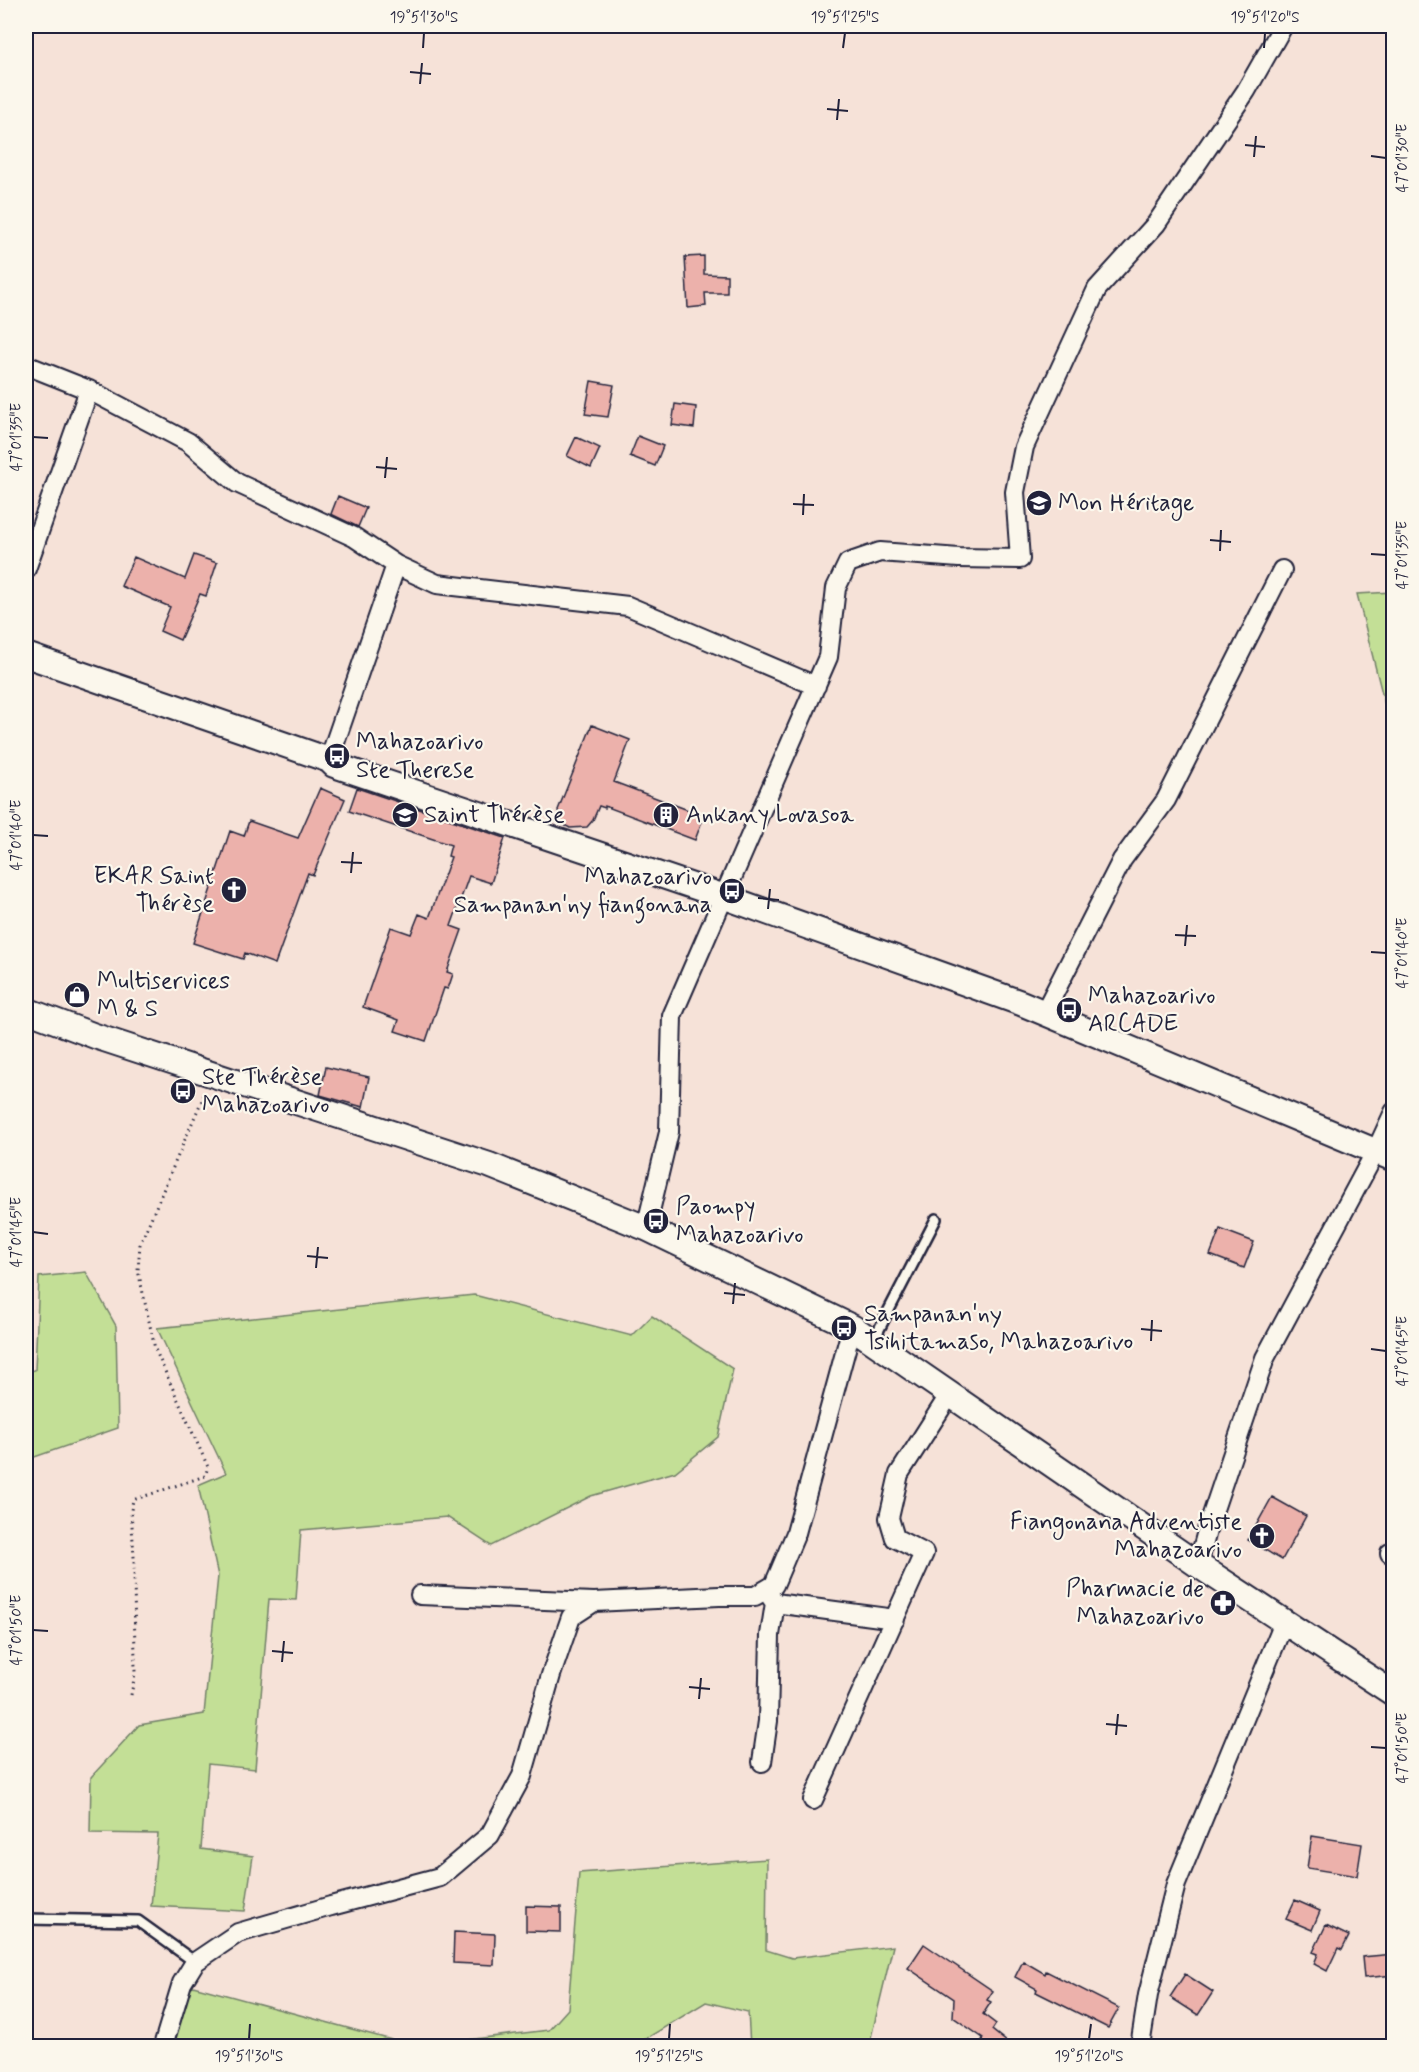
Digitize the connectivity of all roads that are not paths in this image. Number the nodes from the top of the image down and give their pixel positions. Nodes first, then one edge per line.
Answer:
1 (1283, 26) edge
2 (26, 364) edge
3 (89, 390) junction
4 (396, 565) junction
5 (26, 569) edge
6 (1282, 570) dead end
7 (26, 655) edge
8 (816, 686) junction
9 (329, 760) junction
10 (723, 896) junction
11 (26, 1010) edge
12 (1044, 1013) junction
13 (1394, 1112) edge
14 (1385, 1155) edge
15 (936, 1219) dead end
16 (646, 1228) junction
17 (852, 1327) junction
18 (873, 1342) junction
19 (950, 1394) junction
20 (1198, 1565) junction
21 (420, 1595) dead end
22 (770, 1596) junction
23 (594, 1602) junction
24 (895, 1619) junction
25 (1284, 1622) junction
26 (1394, 1694) edge
27 (762, 1762) dead end
28 (813, 1800) dead end
29 (26, 1919) edge
30 (195, 1962) junction
31 (164, 2046) edge
32 (1140, 2046) edge

1 - 8 street
2 - 3 street
3 - 4 street
3 - 5 street
4 - 8 street
4 - 9 street
6 - 12 street
7 - 9 street
8 - 10 street
9 - 10 street
10 - 12 street
10 - 16 street
11 - 16 street
12 - 14 street
13 - 14 street
14 - 20 street
15 - 18 lane
16 - 17 street
17 - 18 street
17 - 22 street
18 - 19 street
19 - 20 street
19 - 24 street
20 - 25 street
21 - 23 street
22 - 23 street
22 - 24 street
22 - 27 street
23 - 30 street
24 - 28 street
25 - 26 street
25 - 32 street
29 - 30 lane
30 - 31 street

